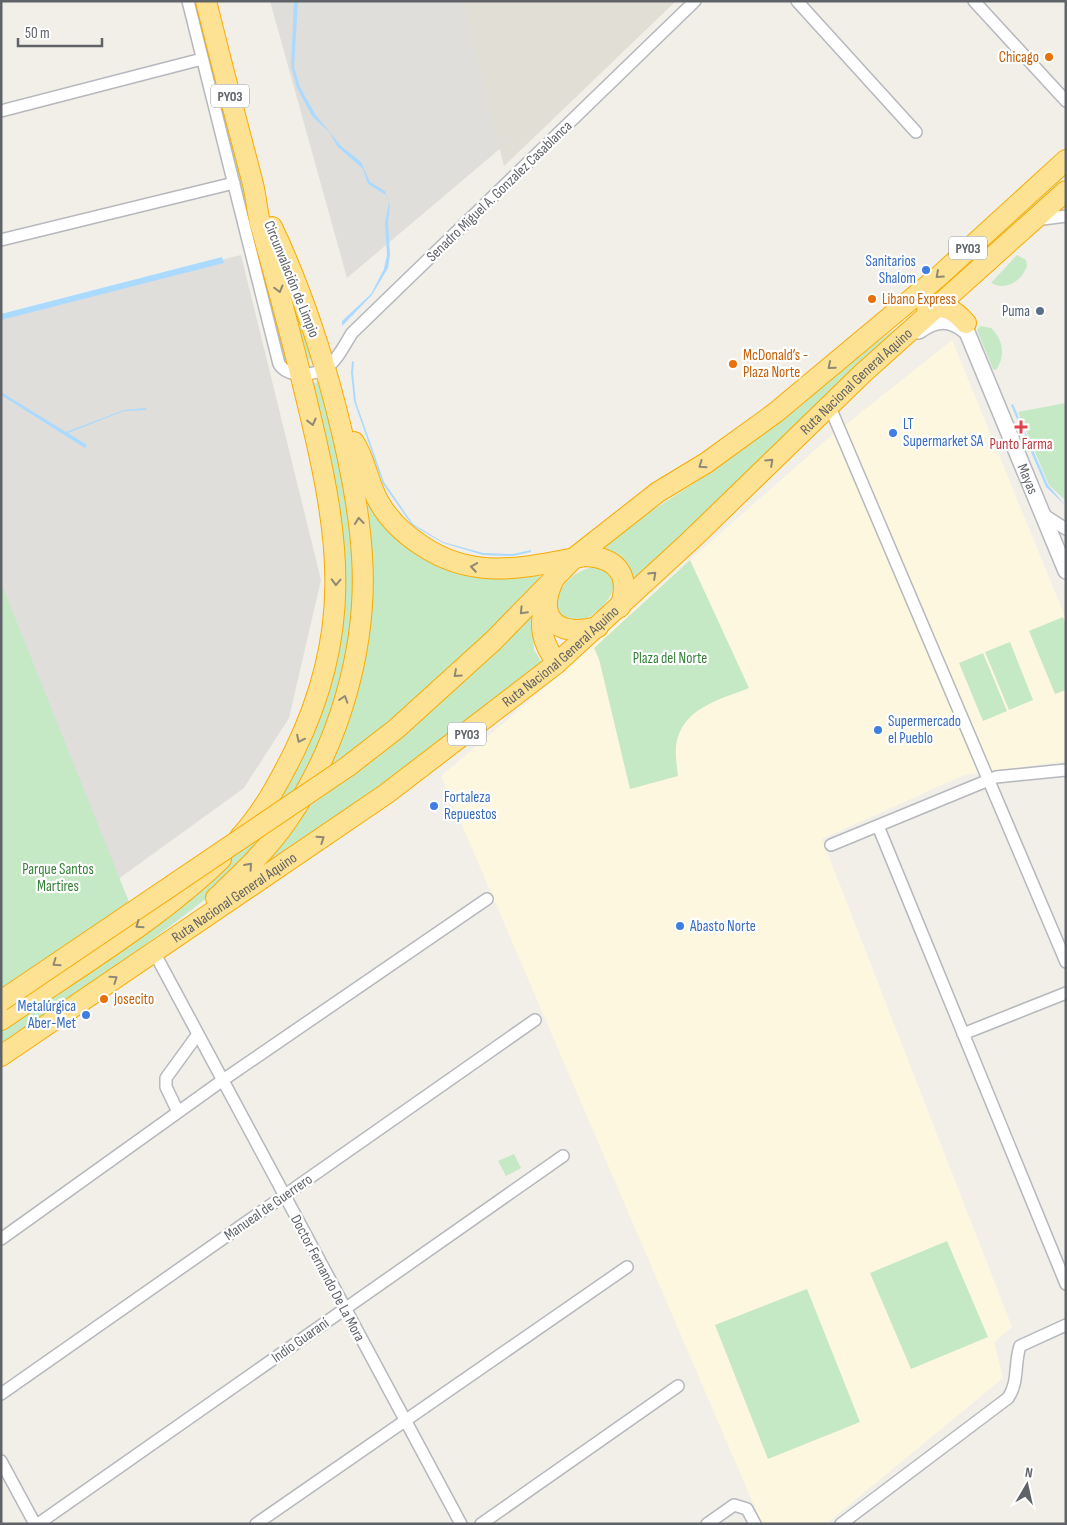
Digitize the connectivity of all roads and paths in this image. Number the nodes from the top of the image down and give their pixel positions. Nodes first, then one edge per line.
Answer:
1 (188, 1) edge
2 (206, 1) edge
3 (695, 1) edge
4 (797, 1) edge
5 (974, 1) edge
6 (202, 59) junction
7 (1066, 101) edge
8 (1, 111) edge
9 (916, 132) dead end
10 (1066, 151) edge
11 (1066, 160) edge
12 (234, 183) junction
13 (1066, 184) edge
14 (254, 191) junction
15 (1066, 191) edge
16 (1066, 216) edge
17 (1034, 221) junction
18 (994, 223) junction
19 (1, 240) edge
20 (1001, 250) junction
21 (938, 306) junction
22 (967, 327) junction
23 (875, 329) junction
24 (901, 338) junction
25 (325, 369) junction
26 (302, 374) junction
27 (829, 405) junction
28 (341, 427) junction
29 (1041, 512) junction
30 (1066, 528) edge
31 (574, 558) junction
32 (1066, 571) edge
33 (554, 579) junction
34 (547, 600) junction
35 (620, 607) junction
36 (598, 627) junction
37 (557, 664) junction
38 (1066, 770) edge
39 (988, 781) junction
40 (878, 826) junction
41 (831, 845) dead end
42 (487, 899) dead end
43 (158, 949) junction
44 (1066, 962) edge
45 (1066, 993) edge
46 (1, 1001) edge
47 (1, 1020) edge
48 (535, 1020) dead end
49 (198, 1034) junction
50 (963, 1034) junction
51 (1, 1056) edge
52 (224, 1080) junction
53 (178, 1112) junction
54 (563, 1156) dead end
55 (284, 1196) junction
56 (1, 1239) edge
57 (627, 1267) dead end
58 (1066, 1284) edge
59 (345, 1309) junction
60 (1066, 1325) edge
61 (678, 1386) dead end
62 (1, 1394) edge
63 (406, 1421) junction
64 (1, 1461) edge
65 (37, 1524) edge
66 (256, 1524) edge
67 (461, 1524) edge
68 (481, 1524) edge
69 (707, 1524) edge
70 (755, 1524) edge
71 (841, 1524) edge

1 - 6 street
2 - 14 highway, Circunvalación de Limpio / PY03
3 - 25 street, Senadro Miguel A. Gonzalez Casablanca
4 - 9 street
5 - 7 street
6 - 8 street
6 - 12 street
10 - 18 highway
11 - 18 highway, Ruta Nacional General Aquino / PY03
12 - 19 street
12 - 26 street
13 - 20 street
14 - 25 highway, Circunvalación de Limpio / PY03
14 -> 26 highway, Circunvalación de Limpio / PY03
15 - 17 highway, Ruta Nacional General Aquino / PY03
16 - 17 street
17 - 20 highway, Ruta Nacional General Aquino / PY03
18 -> 23 highway, Ruta Nacional General Aquino / PY03
20 - 21 highway, Ruta Nacional General Aquino / PY03
20 - 22 highway
21 - 22 highway
21 - 23 highway
21 - 24 highway, Ruta Nacional General Aquino / PY03
22 - 24 street
22 - 29 street, Mayas
23 -> 31 highway, Ruta Nacional General Aquino / PY03
24 - 27 highway, Ruta Nacional General Aquino / PY03
25 - 26 street
25 - 28 highway, PY03
26 -> 47 highway, PY03
35 -> 27 highway, Ruta Nacional General Aquino / PY03
27 - 39 street
31 -> 28 highway
43 -> 28 highway, PY03
29 - 30 street
29 - 32 street, Mayas
31 - 33 highway, Ruta Nacional General Aquino / PY03
31 - 35 highway
33 - 34 highway
33 -> 46 highway, Ruta Nacional General Aquino / PY03, bridge
34 - 36 highway
34 - 37 highway
35 - 36 highway, Ruta Nacional General Aquino / PY03
36 - 37 highway, Ruta Nacional General Aquino / PY03
43 -> 37 highway, Ruta Nacional General Aquino / PY03
38 - 39 street
39 - 40 street
39 - 44 street
40 - 41 street
40 - 50 street
42 - 52 street
43 - 49 street, Doctor Fernando De La Mora
51 -> 43 highway, Ruta Nacional General Aquino / PY03
45 - 50 street
48 - 55 street, Manueal de Guerrero
49 - 52 street, Doctor Fernando De La Mora
49 - 53 street
50 - 58 street
52 - 53 street
52 - 55 street, Doctor Fernando De La Mora
53 - 56 street
54 - 59 street, Indio Guaraní
55 - 59 street, Doctor Fernando De La Mora
55 - 62 street, Manueal de Guerrero
57 - 63 street
59 - 63 street, Doctor Fernando De La Mora
59 - 65 street, Indio Guaraní
60 - 71 street
61 - 68 street
63 - 66 street
63 - 67 street, Doctor Fernando De La Mora
64 - 65 street
69 - 70 street

